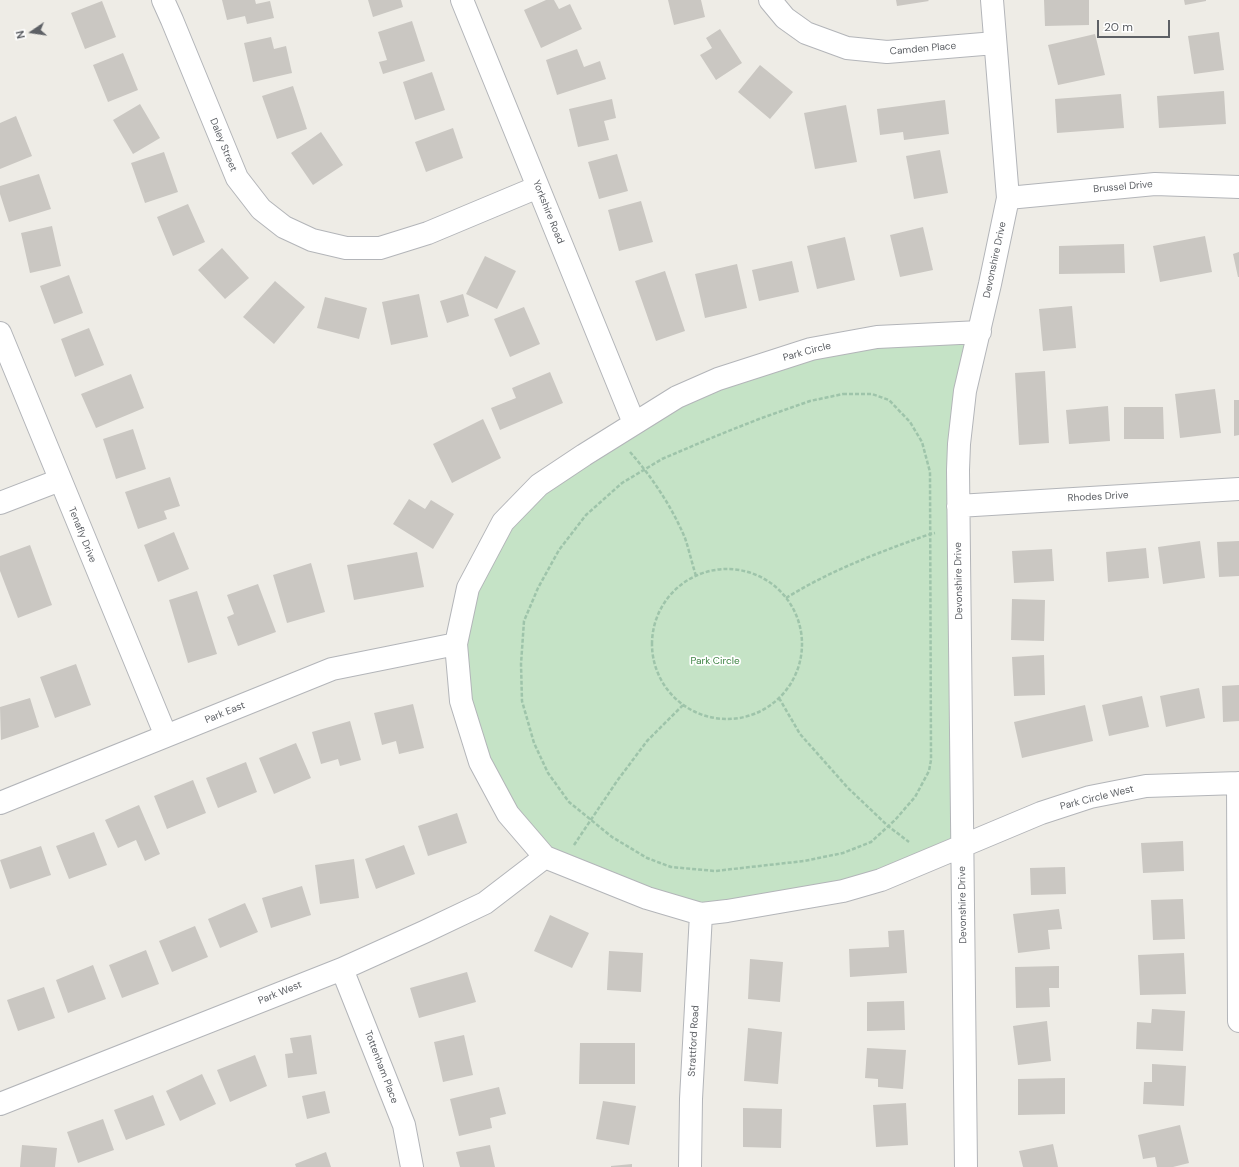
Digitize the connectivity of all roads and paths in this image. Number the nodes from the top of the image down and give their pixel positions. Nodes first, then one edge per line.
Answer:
1 (163, 0) edge
2 (462, 0) edge
3 (770, 0) edge
4 (992, 0) edge
5 (995, 43) junction
6 (538, 187) junction
7 (1239, 187) edge
8 (1008, 198) junction
9 (0, 332) edge
10 (980, 332) junction
11 (634, 423) junction
12 (615, 435) junction
13 (646, 469) junction
14 (60, 480) junction
15 (1239, 489) edge
16 (0, 503) edge
17 (958, 506) junction
18 (959, 529) junction
19 (930, 534) junction
20 (696, 576) junction
21 (786, 598) junction
22 (456, 644) junction
23 (779, 698) junction
24 (684, 705) junction
25 (166, 736) junction
26 (1239, 783) edge
27 (0, 803) edge
28 (591, 821) junction
29 (888, 826) junction
30 (962, 847) junction
31 (554, 860) junction
32 (929, 860) junction
33 (701, 914) junction
34 (342, 969) junction
35 (1239, 1021) edge
36 (0, 1104) edge
37 (412, 1167) edge
38 (690, 1167) edge
39 (966, 1167) edge

1 - 6 street, Daley Street
2 - 6 street, Yorkshire Road
3 - 5 street, Camden Place
4 - 5 street, Devonshire Drive
5 - 8 street, Devonshire Drive
6 - 11 street, Yorkshire Road
7 - 8 street, Brussel Drive
8 - 10 street, Devonshire Drive
9 - 14 street, Tenafly Drive
10 - 11 street, Park Circle
10 - 17 street, Devonshire Drive
11 - 12 street, Park Circle
12 - 13 path
12 - 22 street, Park Circle
13 - 19 path
13 - 20 path
13 - 28 path
14 - 16 street
14 - 25 street, Tenafly Drive
15 - 17 street, Rhodes Drive
17 - 18 street, Devonshire Drive
18 - 19 path
18 - 30 street, Devonshire Drive
19 - 21 path
19 - 29 path
20 - 21 path
20 - 24 path
21 - 23 path
22 - 25 street, Park East
22 - 31 street, Park Circle
23 - 24 path
23 - 29 path
24 - 28 path
25 - 27 street, Park East
26 - 30 street, Park Circle West
26 - 35 street
28 - 29 path
28 - 31 path
29 - 32 path
30 - 32 street, Park Circle
30 - 39 street, Devonshire Drive
31 - 33 street, Park Circle
31 - 34 street, Park West
32 - 33 street, Park Circle
33 - 38 street, Strattford Road
34 - 36 street, Park West
34 - 37 street, Tottenham Place

